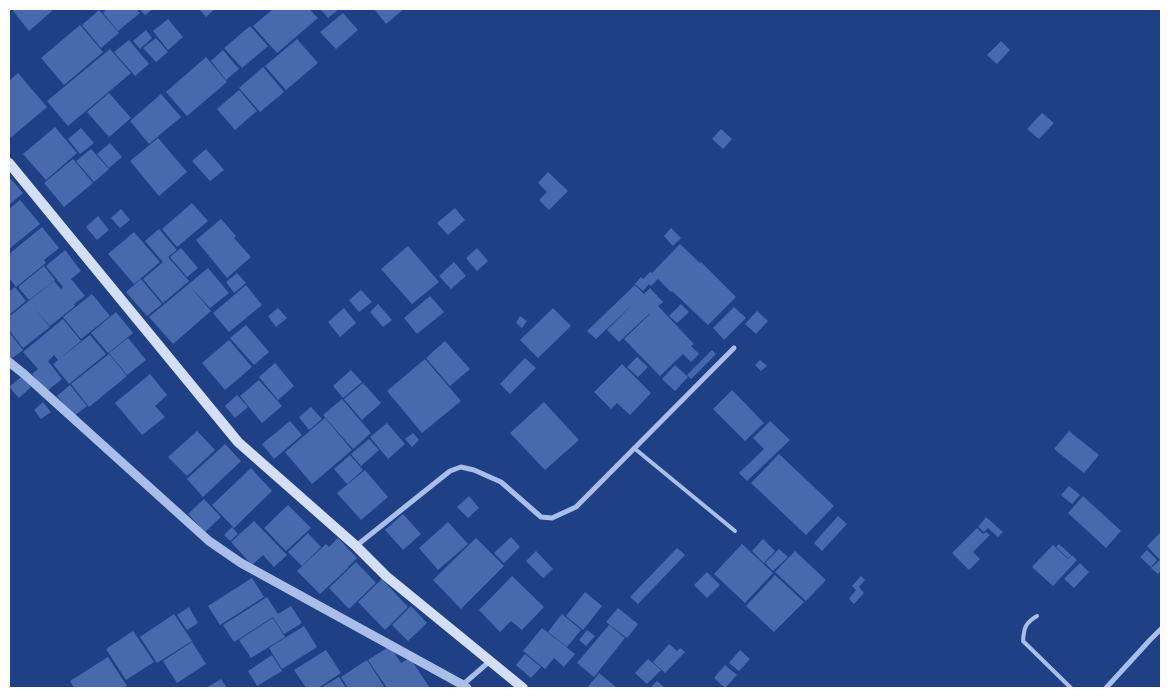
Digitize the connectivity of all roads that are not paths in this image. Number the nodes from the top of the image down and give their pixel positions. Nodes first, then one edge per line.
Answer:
1 (9, 163) edge
2 (734, 348) dead end
3 (9, 362) edge
4 (634, 448) junction
5 (736, 531) dead end
6 (356, 546) junction
7 (1037, 616) dead end
8 (1161, 629) edge
9 (490, 661) junction
10 (463, 687) edge
11 (524, 688) edge
12 (1071, 688) edge
13 (1106, 688) edge

1 - 6 main road
2 - 4 street
3 - 10 street
4 - 5 lane
4 - 6 street
6 - 9 main road
7 - 12 lane
8 - 13 street
9 - 10 street
9 - 11 main road

